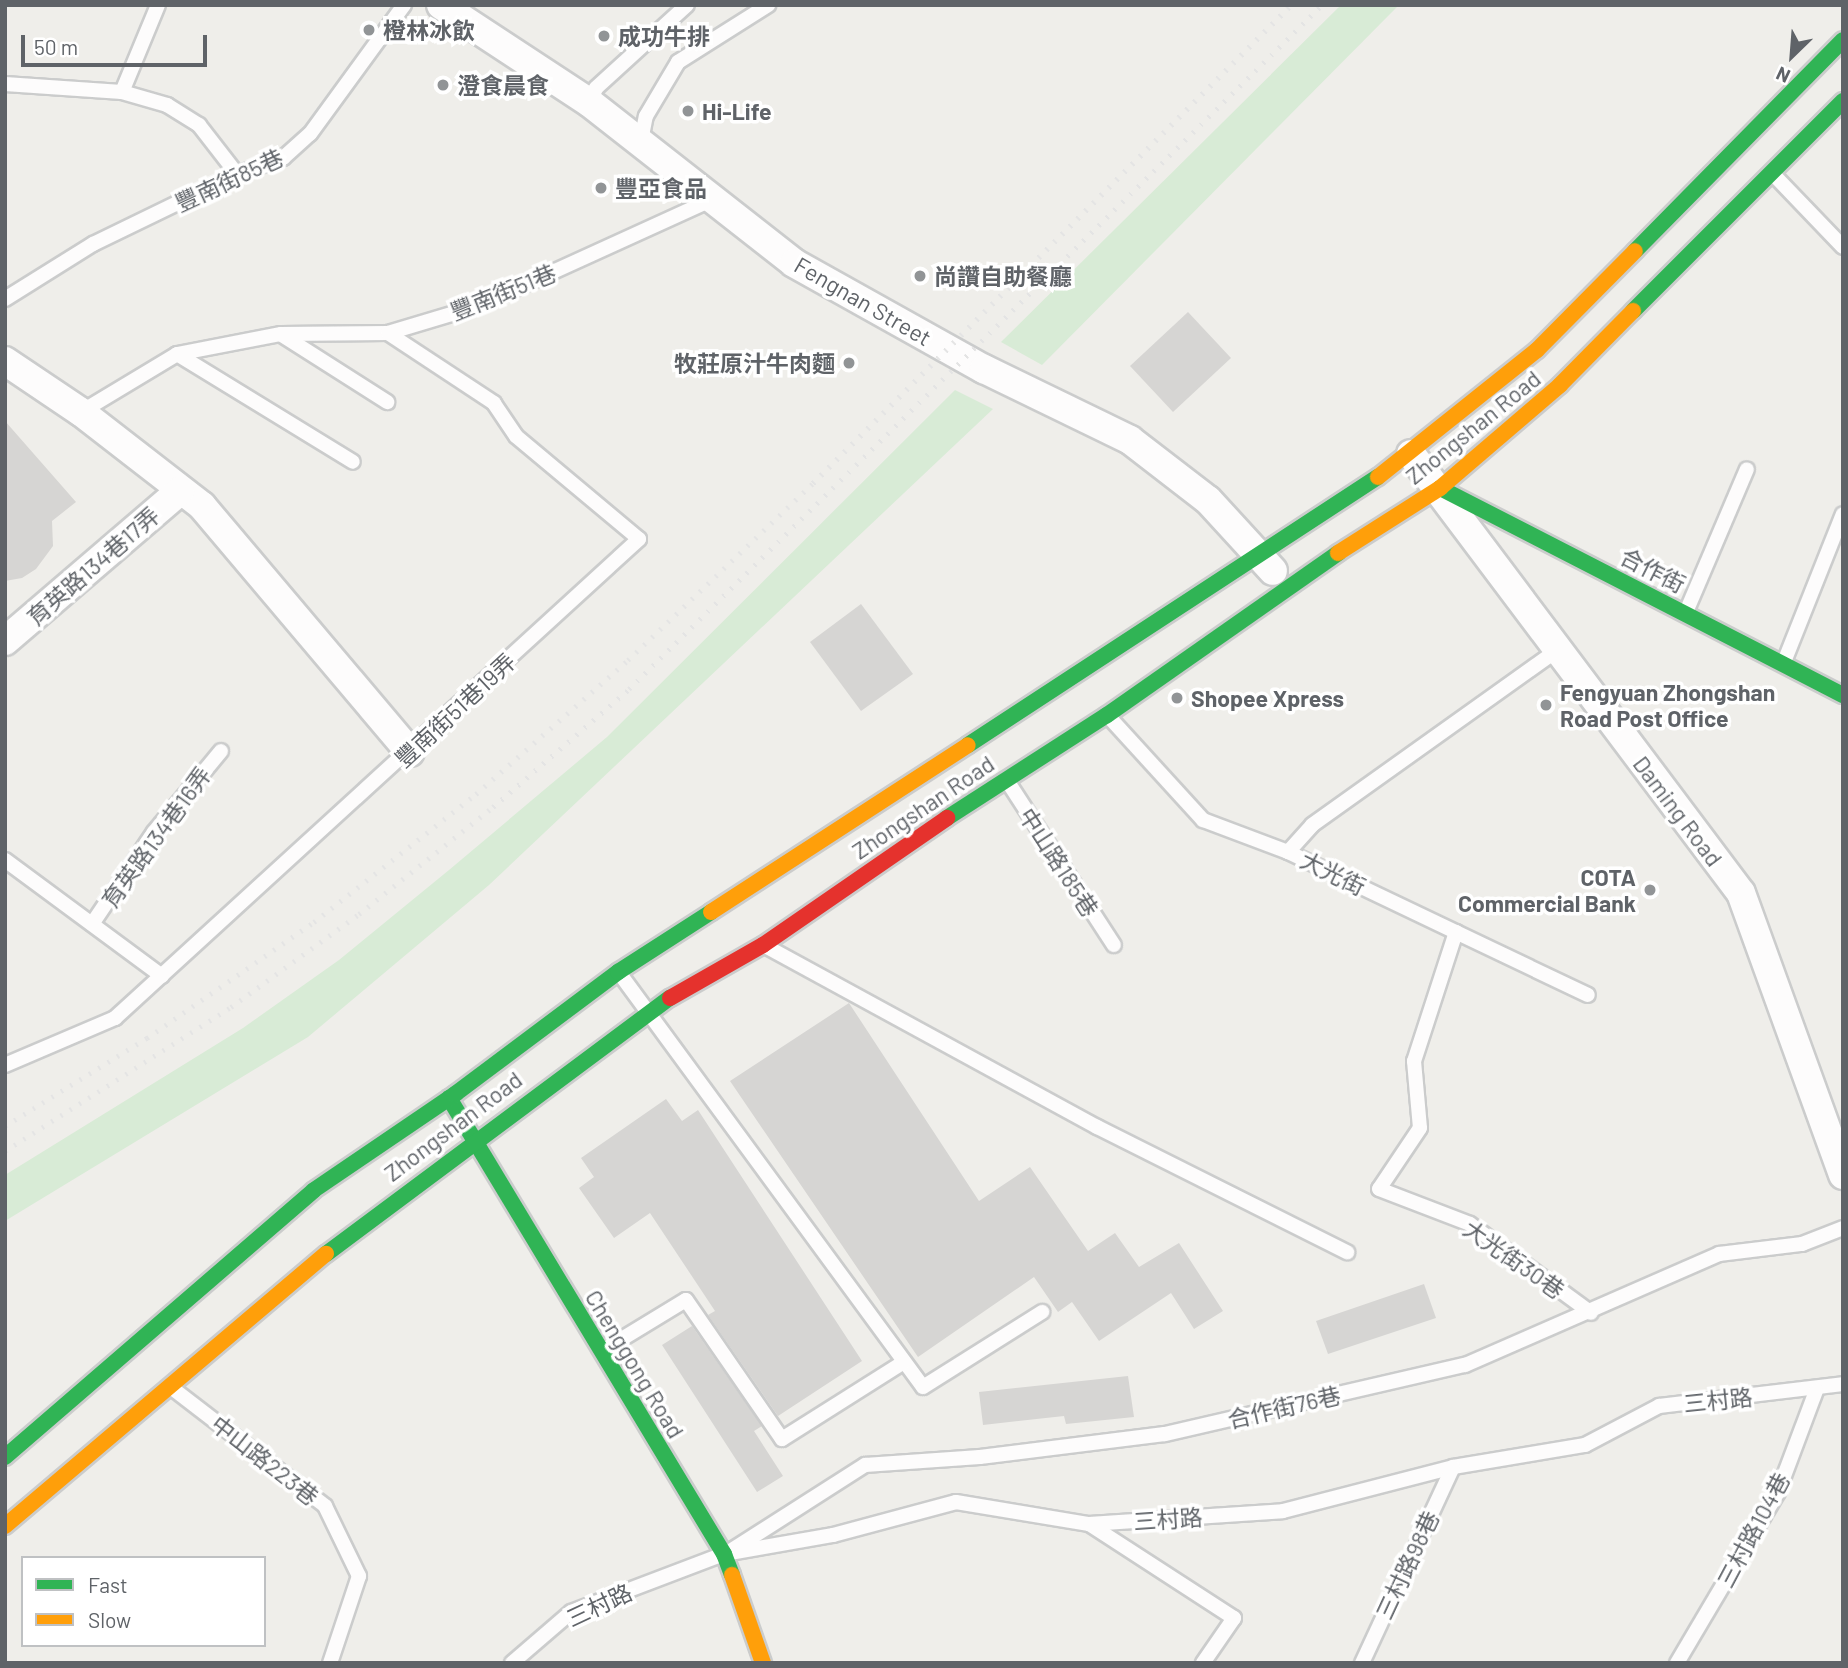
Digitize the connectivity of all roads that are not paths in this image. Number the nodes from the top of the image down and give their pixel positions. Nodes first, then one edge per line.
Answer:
1 (158, 5) edge
2 (404, 5) edge
3 (441, 5) edge
4 (687, 5) edge
5 (768, 5) edge
6 (1843, 40) edge
7 (5, 84) edge
8 (122, 92) junction
9 (1843, 101) edge
10 (590, 103) junction
11 (641, 141) junction
12 (237, 174) junction
13 (1773, 174) junction
14 (713, 199) junction
15 (1843, 247) edge
16 (5, 299) edge
17 (388, 333) junction
18 (281, 334) junction
19 (177, 354) junction
20 (5, 361) edge
21 (387, 402) dead end
22 (81, 412) junction
23 (1412, 454) junction
24 (354, 462) dead end
25 (1747, 469) dead end
26 (1440, 488) junction
27 (180, 491) junction
28 (1843, 514) edge
29 (1263, 555) junction
30 (1285, 587) junction
31 (1686, 613) junction
32 (5, 641) edge
33 (1557, 650) junction
34 (1784, 663) junction
35 (1843, 695) edge
36 (1107, 715) junction
37 (221, 751) dead end
38 (410, 752) junction
39 (1005, 778) junction
40 (1288, 852) junction
41 (5, 860) edge
42 (92, 924) junction
43 (1456, 932) junction
44 (763, 945) junction
45 (1114, 945) dead end
46 (618, 972) junction
47 (162, 976) junction
48 (1588, 995) dead end
49 (649, 1010) junction
50 (5, 1065) edge
51 (449, 1098) junction
52 (474, 1138) junction
53 (1843, 1175) edge
54 (1843, 1228) edge
55 (1347, 1252) dead end
56 (1042, 1312) dead end
57 (1591, 1313) junction
58 (601, 1352) junction
59 (904, 1362) junction
60 (1843, 1384) edge
61 (170, 1387) junction
62 (1816, 1391) junction
63 (5, 1457) edge
64 (1453, 1467) junction
65 (1089, 1524) junction
66 (5, 1526) edge
67 (724, 1554) junction
68 (330, 1663) edge
69 (512, 1663) edge
70 (763, 1663) edge
71 (1203, 1663) edge
72 (1362, 1663) edge
73 (1677, 1663) edge

1 - 8 lane
2 - 12 lane, 豐南街85巷
3 - 10 street, Fengnan Street
4 - 10 lane
5 - 11 lane
6 - 23 main road, Zhongshan Road
7 - 8 lane
8 - 12 lane
9 - 13 main road, Zhongshan Road
10 - 11 street, Fengnan Street
11 - 14 street, Fengnan Street
12 - 16 lane, 豐南街85巷
13 - 15 lane
13 - 26 main road, Zhongshan Road
14 - 17 lane, 豐南街51巷
14 - 29 street, Fengnan Street
17 - 18 lane, 豐南街51巷
17 - 38 lane, 豐南街51巷19弄
18 - 19 lane, 豐南街51巷
18 - 21 lane
19 - 22 lane, 豐南街51巷
19 - 24 lane
20 - 22 street
22 - 27 street
23 - 26 street, Daming Road
23 - 29 main road, Zhongshan Road
25 - 31 lane
26 - 30 main road, Zhongshan Road
26 - 31 main road, 合作街
26 - 33 street, Daming Road
27 - 32 street, 育英路134巷17弄
27 - 38 street
28 - 34 lane
29 - 30 street, Fengnan Street
29 - 46 main road, Zhongshan Road
30 - 36 main road, Zhongshan Road
31 - 34 main road, 合作街
33 - 40 lane
33 - 53 street, Daming Road
34 - 35 main road, 合作街
36 - 39 main road, Zhongshan Road
36 - 40 lane, 大光街
37 - 42 lane, 育英路134巷16弄
38 - 47 lane, 豐南街51巷19弄
39 - 44 main road, Zhongshan Road
39 - 45 lane, 中山路185巷
40 - 43 lane, 大光街
41 - 42 lane, 育英路134巷16弄
42 - 47 lane, 育英路134巷16弄
43 - 48 lane, 大光街
43 - 57 lane, 大光街30巷
44 - 49 main road, Zhongshan Road
44 - 55 lane
46 - 49 lane
46 - 51 main road, Zhongshan Road
47 - 50 lane, 豐南街51巷19弄
49 - 52 main road, Zhongshan Road
49 - 59 lane
51 - 52 main road, Chenggong Road
51 - 63 main road, Zhongshan Road
52 - 58 main road, Chenggong Road
52 - 61 main road, Zhongshan Road
54 - 57 lane, 合作街76巷
56 - 59 lane
57 - 67 lane, 合作街76巷
58 - 59 lane
58 - 67 main road, Chenggong Road
60 - 62 lane, 三村路
61 - 66 main road, Zhongshan Road
61 - 68 lane, 中山路223巷
62 - 64 lane, 三村路
62 - 73 lane, 三村路104巷
64 - 65 lane, 三村路
64 - 72 lane, 三村路98巷
65 - 67 lane, 三村路
65 - 71 lane
67 - 69 lane, 三村路
67 - 70 main road, Chenggong Road

